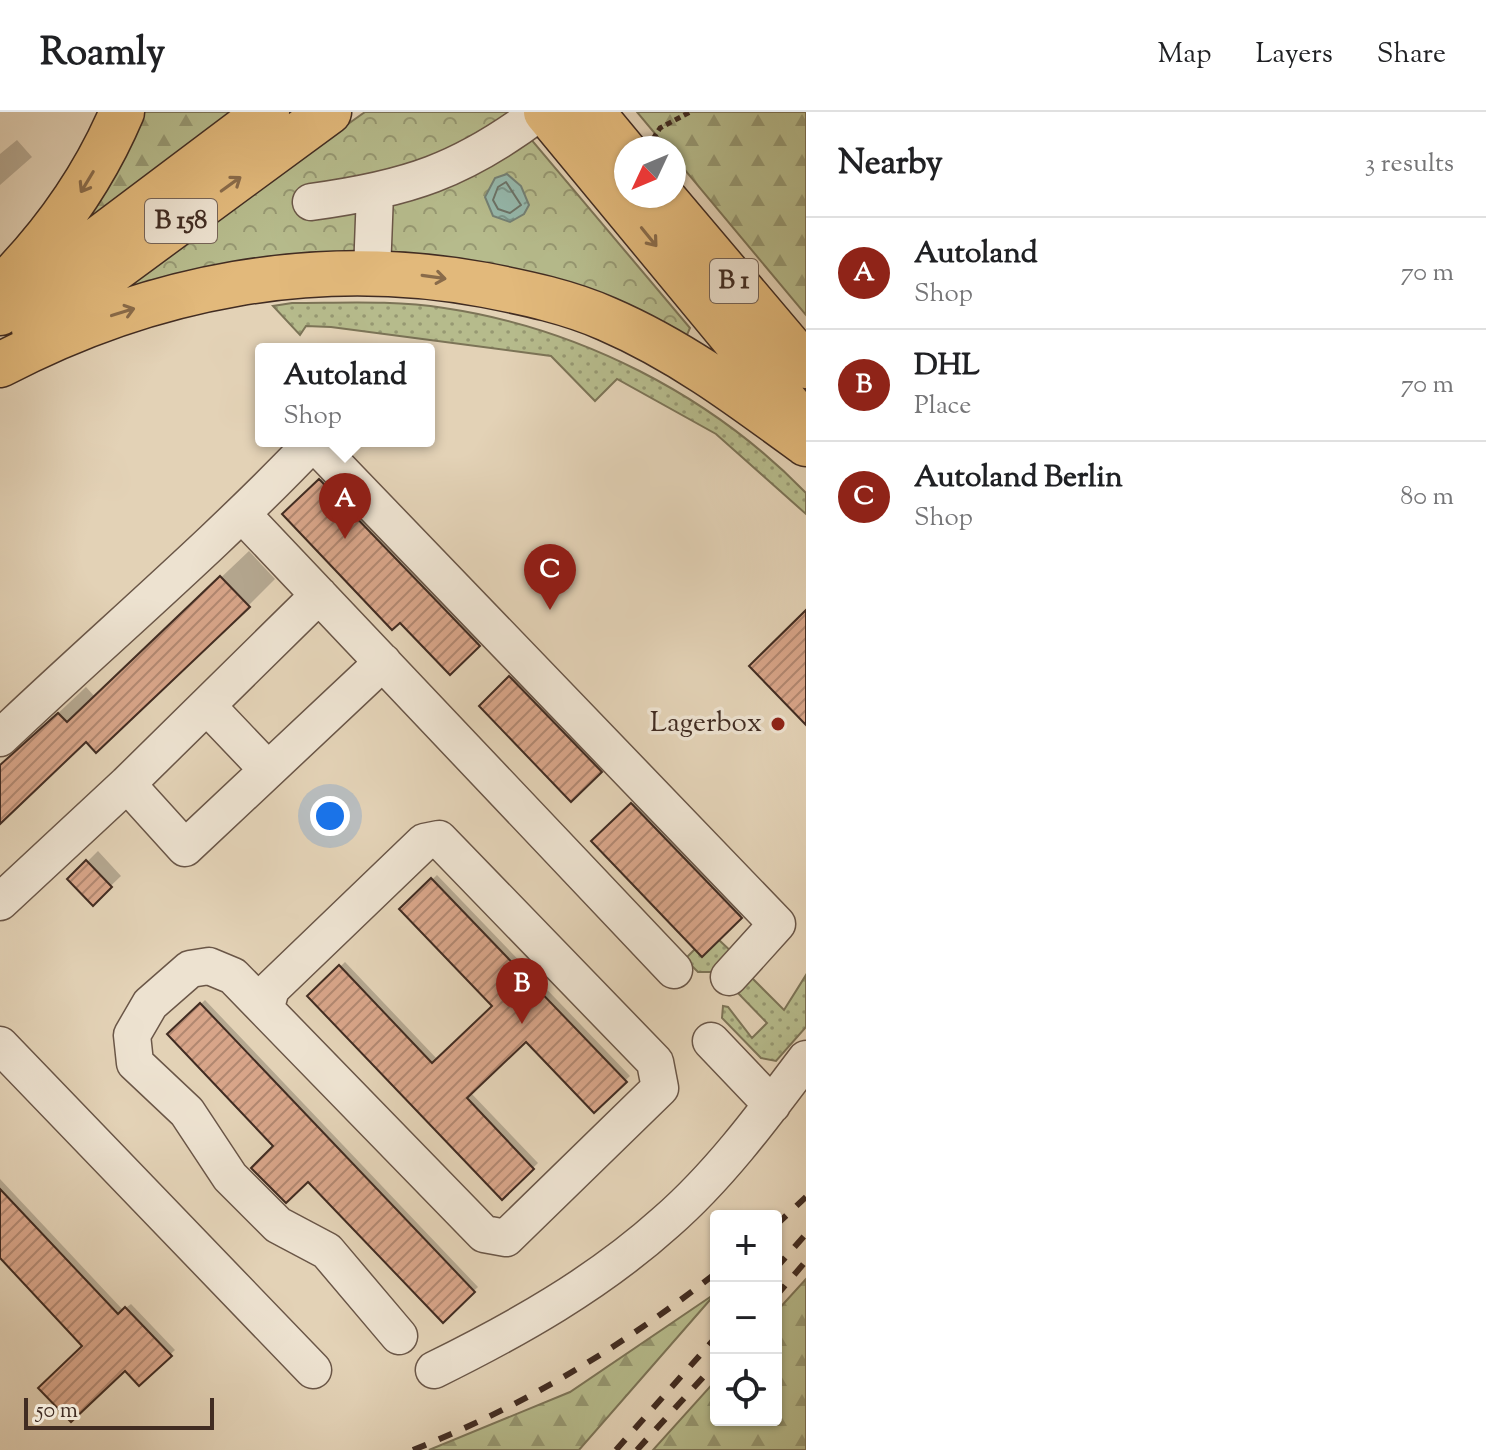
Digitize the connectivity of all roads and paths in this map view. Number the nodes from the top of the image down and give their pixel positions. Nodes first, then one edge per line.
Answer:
1 (122, 112) edge
2 (267, 112) edge
3 (329, 112) edge
4 (543, 112) edge
5 (592, 112) edge
6 (690, 112) edge
7 (623, 136) edge
8 (651, 136) edge
9 (375, 193) junction
10 (311, 202) dead end
11 (672, 208) edge
12 (372, 272) junction
13 (0, 290) edge
14 (0, 313) edge
15 (0, 354) edge
16 (0, 365) edge
17 (806, 366) edge
18 (806, 426) edge
19 (806, 444) edge
20 (308, 447) edge
21 (318, 447) edge
22 (243, 515) junction
23 (319, 595) junction
24 (383, 662) junction
25 (208, 707) junction
26 (0, 738) edge
27 (267, 769) junction
28 (127, 784) junction
29 (0, 902) edge
30 (674, 970) dead end
31 (729, 977) dead end
32 (266, 1007) junction
33 (0, 1045) edge
34 (683, 1053) junction
35 (806, 1059) edge
36 (772, 1105) junction
37 (399, 1336) dead end
38 (313, 1370) dead end
39 (434, 1370) dead end

1 -> 13 main road
2 - 14 main road, B 158
15 -> 3 main road, B 158
4 - 9 lane
4 -> 18 main road, B 1
5 - 7 main road
6 - 8 path
9 - 10 lane
9 - 12 lane
11 - 17 main road, B 1
16 -> 12 main road
12 -> 19 main road
20 - 22 lane
21 - 31 lane
22 - 23 lane
22 - 26 lane
23 - 24 lane
23 - 25 lane
24 - 27 lane
24 - 30 lane
25 - 27 lane
25 - 28 lane
27 - 28 lane
28 - 29 lane
32 - 34 lane
32 - 34 lane
32 - 37 lane
33 - 38 lane
34 - 36 lane
35 - 36 lane
36 - 39 lane

